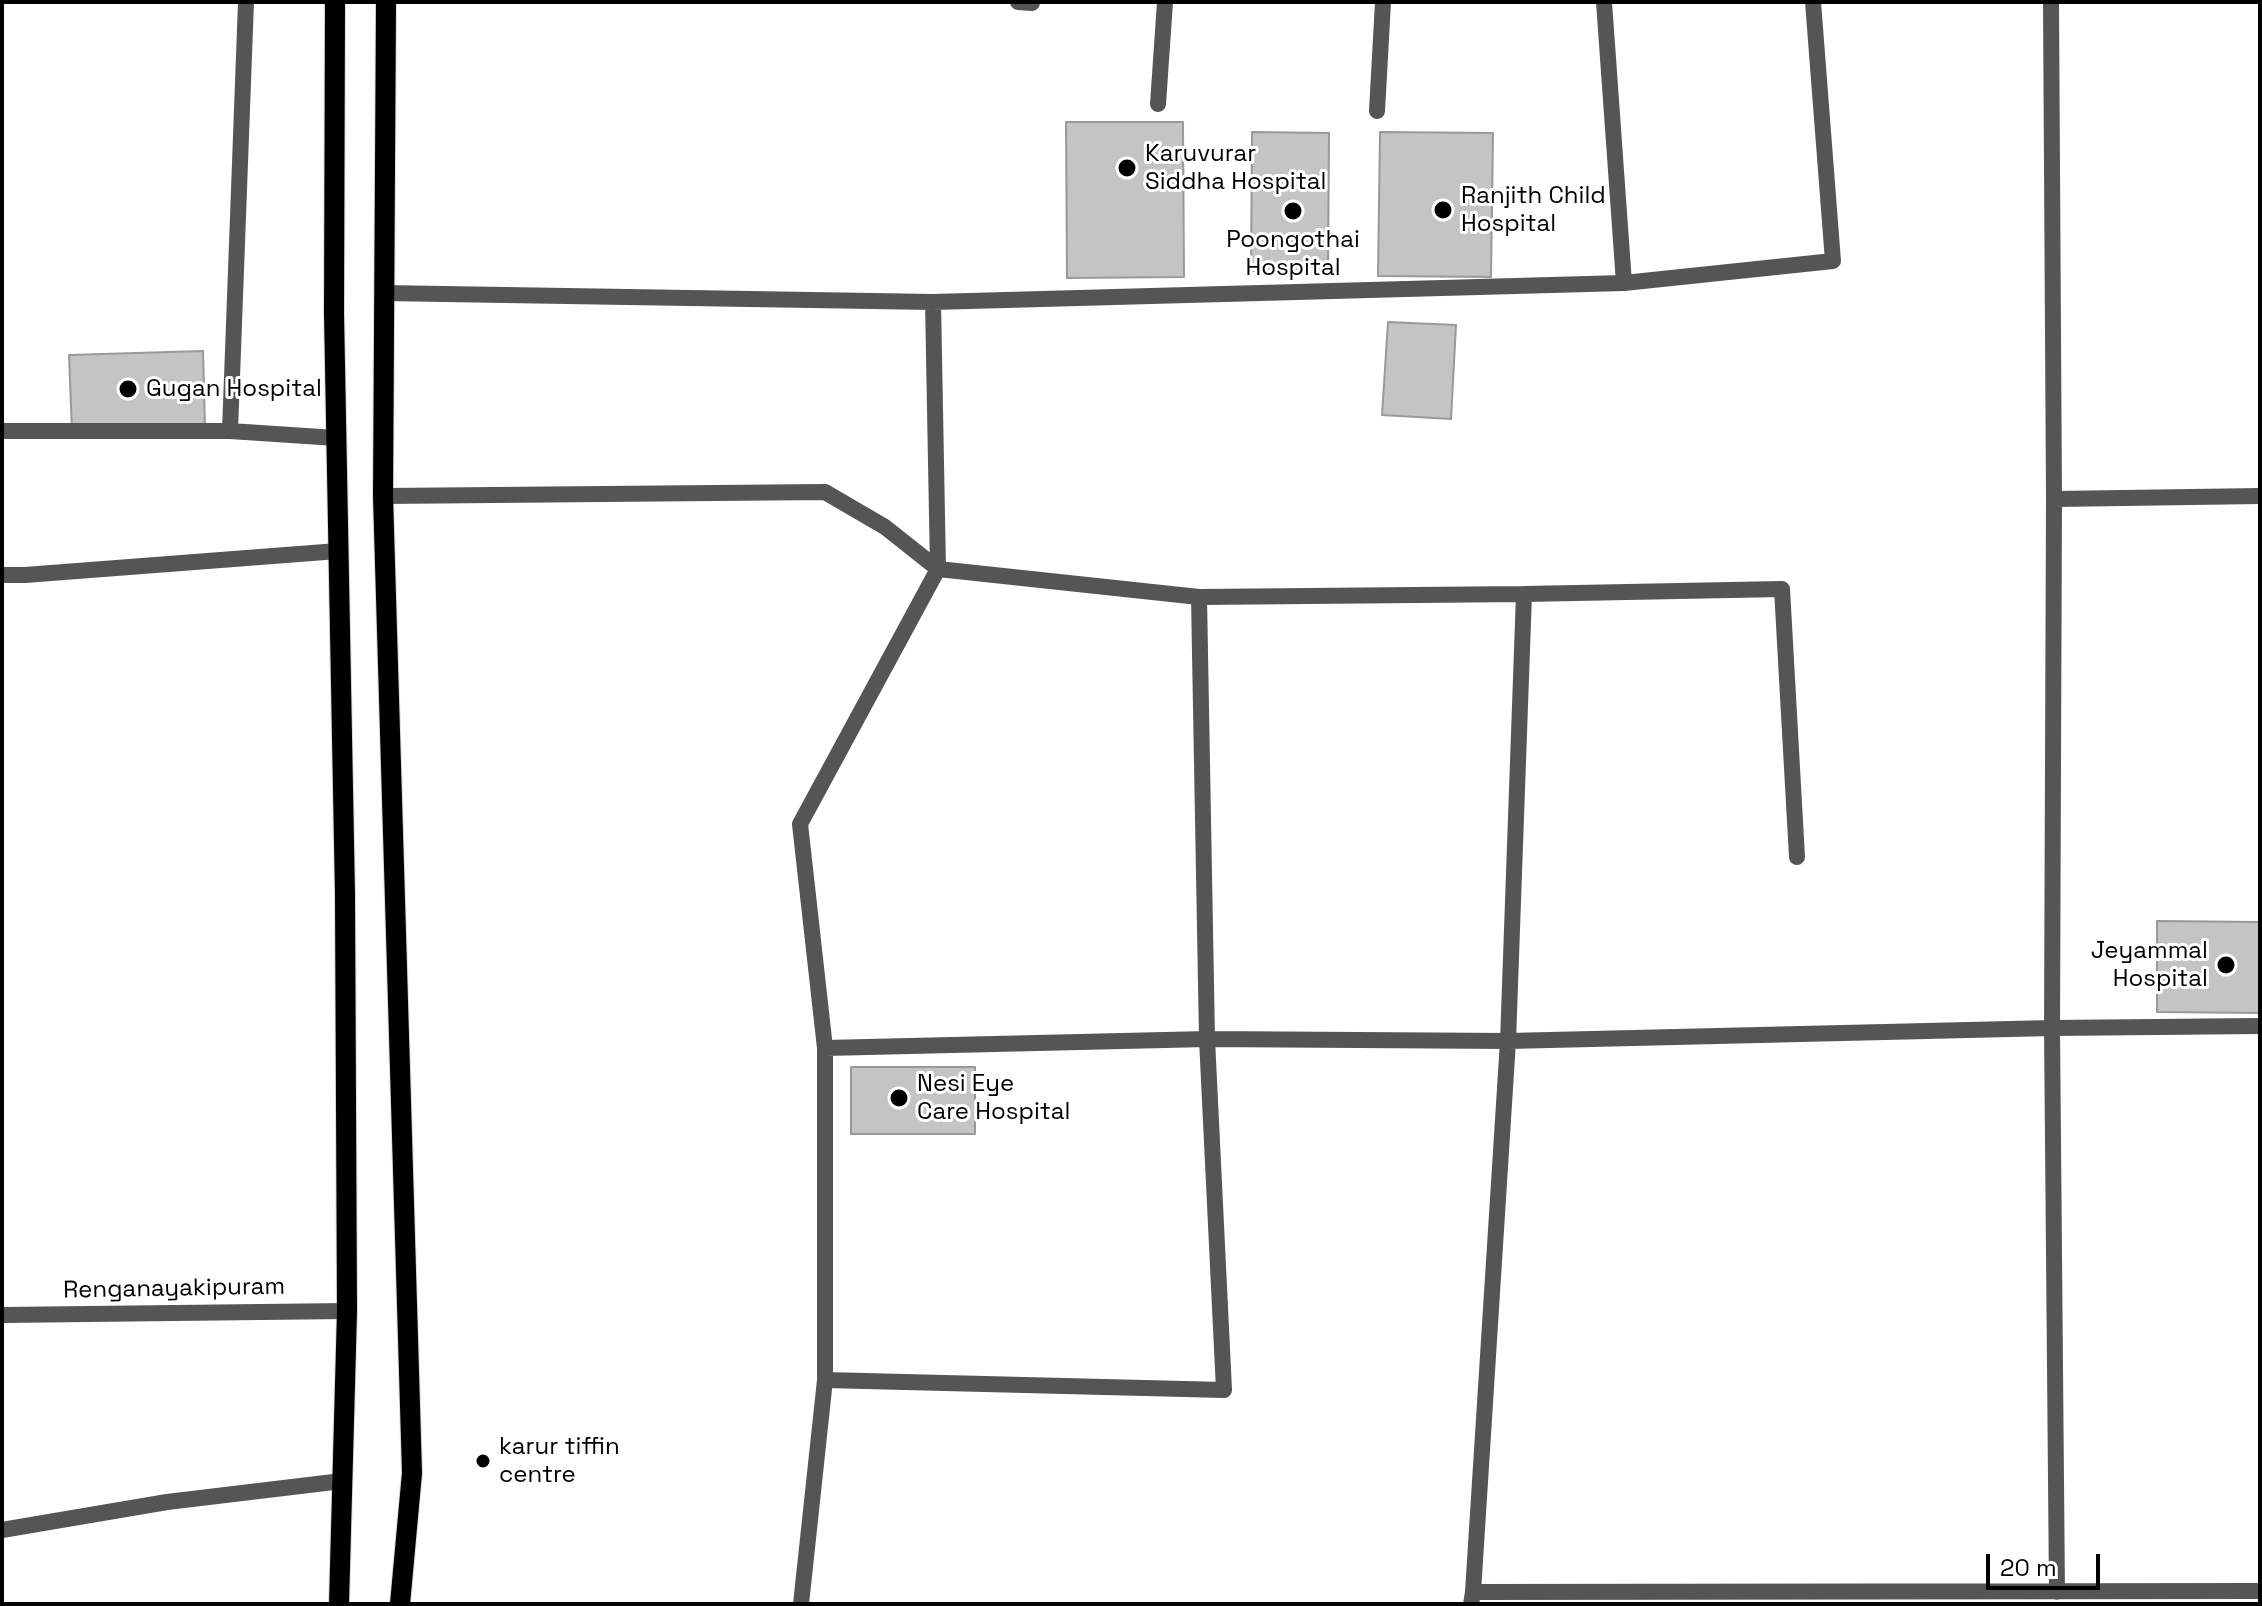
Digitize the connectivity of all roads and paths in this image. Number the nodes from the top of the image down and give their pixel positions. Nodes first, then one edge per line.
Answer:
1 (246, 2) edge
2 (335, 2) edge
3 (386, 2) edge
4 (1018, 2) edge
5 (1165, 2) edge
6 (1383, 2) edge
7 (1604, 2) edge
8 (1813, 2) edge
9 (2051, 2) edge
10 (1032, 3) edge
11 (1158, 104) dead end
12 (1377, 111) dead end
13 (1624, 283) junction
14 (383, 293) junction
15 (933, 302) junction
16 (2, 431) edge
17 (230, 431) junction
18 (336, 438) junction
19 (383, 496) junction
20 (2260, 496) edge
21 (2054, 499) junction
22 (338, 551) junction
23 (938, 569) junction
24 (2, 575) edge
25 (1524, 594) junction
26 (1199, 597) junction
27 (1797, 857) dead end
28 (2260, 1026) edge
29 (2052, 1028) junction
30 (1207, 1039) junction
31 (1508, 1041) junction
32 (825, 1048) junction
33 (347, 1311) junction
34 (2, 1315) edge
35 (825, 1380) junction
36 (342, 1481) junction
37 (2, 1530) edge
38 (2260, 1591) edge
39 (2057, 1592) junction
40 (1472, 1598) edge
41 (339, 1604) edge
42 (400, 1604) edge
43 (801, 1604) edge

1 - 17 street
2 - 18 main road
3 - 14 main road
4 - 10 street
5 - 11 street
6 - 12 street
7 - 13 street
8 - 13 street
9 - 21 street
13 - 15 street
14 - 15 street
14 - 19 main road
15 - 23 street
16 - 17 street
17 - 18 street
18 - 22 main road
19 - 23 street
19 - 42 main road
20 - 21 street
21 - 29 street
22 - 24 street
22 - 33 main road
23 - 26 street
23 - 32 street
25 - 26 street
25 - 27 street
25 - 31 street
26 - 30 street
28 - 29 street
29 - 31 street
29 - 39 street
30 - 31 street
30 - 32 street
30 - 35 street
31 - 40 street
32 - 35 street
33 - 34 street, Renganayakipuram
33 - 36 main road
35 - 43 street
36 - 37 street
36 - 41 main road
38 - 39 street
39 - 40 street

